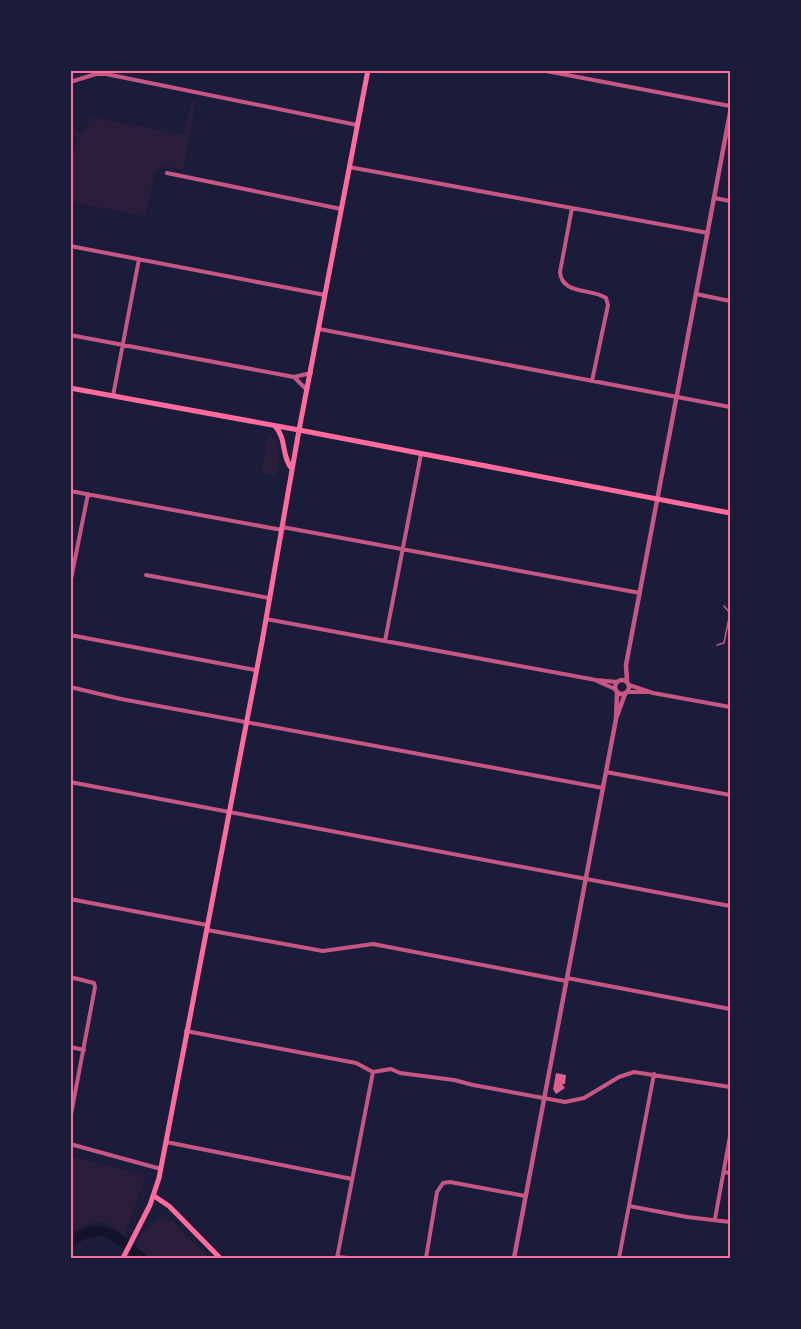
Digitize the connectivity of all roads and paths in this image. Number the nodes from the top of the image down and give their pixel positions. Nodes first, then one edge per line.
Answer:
1 (368, 70) edge
2 (541, 70) edge
3 (70, 82) edge
4 (730, 106) edge
5 (730, 113) edge
6 (357, 125) junction
7 (349, 167) junction
8 (167, 173) dead end
9 (714, 198) junction
10 (730, 201) edge
11 (572, 208) junction
12 (342, 210) junction
13 (708, 233) junction
14 (70, 246) edge
15 (138, 259) junction
16 (696, 294) junction
17 (326, 295) junction
18 (730, 301) edge
19 (320, 329) junction
20 (70, 334) edge
21 (123, 345) junction
22 (311, 373) junction
23 (294, 377) junction
24 (592, 381) junction
25 (70, 388) edge
26 (307, 390) junction
27 (113, 396) junction
28 (677, 397) junction
29 (730, 407) edge
30 (274, 425) junction
31 (299, 430) junction
32 (421, 454) junction
33 (292, 470) junction
34 (70, 491) edge
35 (88, 494) junction
36 (658, 500) junction
37 (730, 513) edge
38 (282, 528) junction
39 (403, 549) junction
40 (146, 575) dead end
41 (70, 584) edge
42 (640, 593) junction
43 (268, 599) junction
44 (724, 606) dead end
45 (266, 619) junction
46 (70, 635) edge
47 (385, 641) junction
48 (717, 645) dead end
49 (259, 649) junction
50 (626, 665) junction
51 (255, 670) junction
52 (596, 681) junction
53 (618, 681) junction
54 (628, 683) junction
55 (70, 687) edge
56 (616, 691) junction
57 (626, 693) junction
58 (653, 693) junction
59 (730, 707) edge
60 (616, 719) junction
61 (245, 722) junction
62 (606, 772) junction
63 (70, 782) edge
64 (603, 788) junction
65 (730, 795) edge
66 (228, 812) junction
67 (585, 879) junction
68 (70, 899) edge
69 (730, 906) edge
70 (206, 927) junction
71 (70, 977) edge
72 (566, 980) junction
73 (730, 1009) edge
74 (186, 1031) junction
75 (70, 1047) edge
76 (84, 1050) junction
77 (373, 1072) junction
78 (654, 1074) junction
79 (730, 1087) edge
80 (544, 1099) junction
81 (70, 1120) edge
82 (730, 1136) edge
83 (166, 1142) junction
84 (70, 1144) edge
85 (161, 1169) junction
86 (724, 1172) junction
87 (730, 1173) edge
88 (352, 1179) junction
89 (153, 1196) junction
90 (525, 1196) junction
91 (629, 1206) junction
92 (715, 1219) junction
93 (730, 1222) edge
94 (123, 1258) edge
95 (220, 1258) edge
96 (338, 1258) edge
97 (348, 1258) edge
98 (426, 1258) edge
99 (514, 1258) edge
100 (619, 1258) edge

1 - 6 main road
2 - 4 street
3 - 6 street
5 - 9 street
6 - 7 main road
7 - 11 street
7 - 12 main road
8 - 12 street
9 - 10 street
9 - 13 street
11 - 13 street
11 - 24 street
12 - 17 main road
13 - 16 street
14 - 15 street
15 - 17 street
15 - 21 street
16 - 18 street
16 - 28 street
17 - 19 main road
19 - 22 main road
19 - 24 street
20 - 21 street
21 - 23 street
21 - 27 street
22 - 23 street
22 - 26 main road
23 - 26 street
24 - 28 street
25 - 27 main road
26 - 31 main road
27 - 30 main road
28 - 29 street
28 - 36 street
30 - 31 main road
30 - 33 main road
31 - 32 main road
31 - 33 main road
32 - 36 main road
32 - 39 street
33 - 38 main road
34 - 35 street
35 - 38 street
35 - 41 street
36 - 37 main road
36 - 42 street
38 - 39 street
38 - 43 main road
39 - 42 street
39 - 47 street
40 - 43 street
42 - 50 street
43 - 45 main road
43 - 49 main road
44 - 48 lane
45 - 47 street
45 - 49 main road
46 - 51 street
47 - 52 street
49 - 51 main road
50 - 53 street
50 - 54 street
51 - 61 main road
52 - 53 street
52 - 56 street
53 - 54 street
53 - 56 street
54 - 57 street
54 - 58 street
55 - 61 street
56 - 57 street
56 - 60 street
57 - 58 street
57 - 60 street
58 - 59 street
60 - 62 street
61 - 64 street
61 - 66 main road
62 - 64 street
62 - 65 street
63 - 66 street
64 - 67 street
66 - 67 street
66 - 70 main road
67 - 69 street
67 - 72 street
68 - 70 street
70 - 72 street
70 - 74 main road
71 - 76 street
72 - 73 street
72 - 80 street
74 - 77 street
74 - 83 main road
75 - 76 street
76 - 81 street
77 - 80 street
77 - 88 street
78 - 79 street
78 - 80 street
78 - 91 street
80 - 90 street
82 - 86 street
83 - 85 main road
83 - 88 street
84 - 85 street
85 - 89 main road
86 - 87 street
86 - 92 street
88 - 96 street
89 - 94 main road
89 - 95 main road
90 - 98 street
90 - 99 street
91 - 92 street
91 - 100 street
92 - 93 street
96 - 97 street

